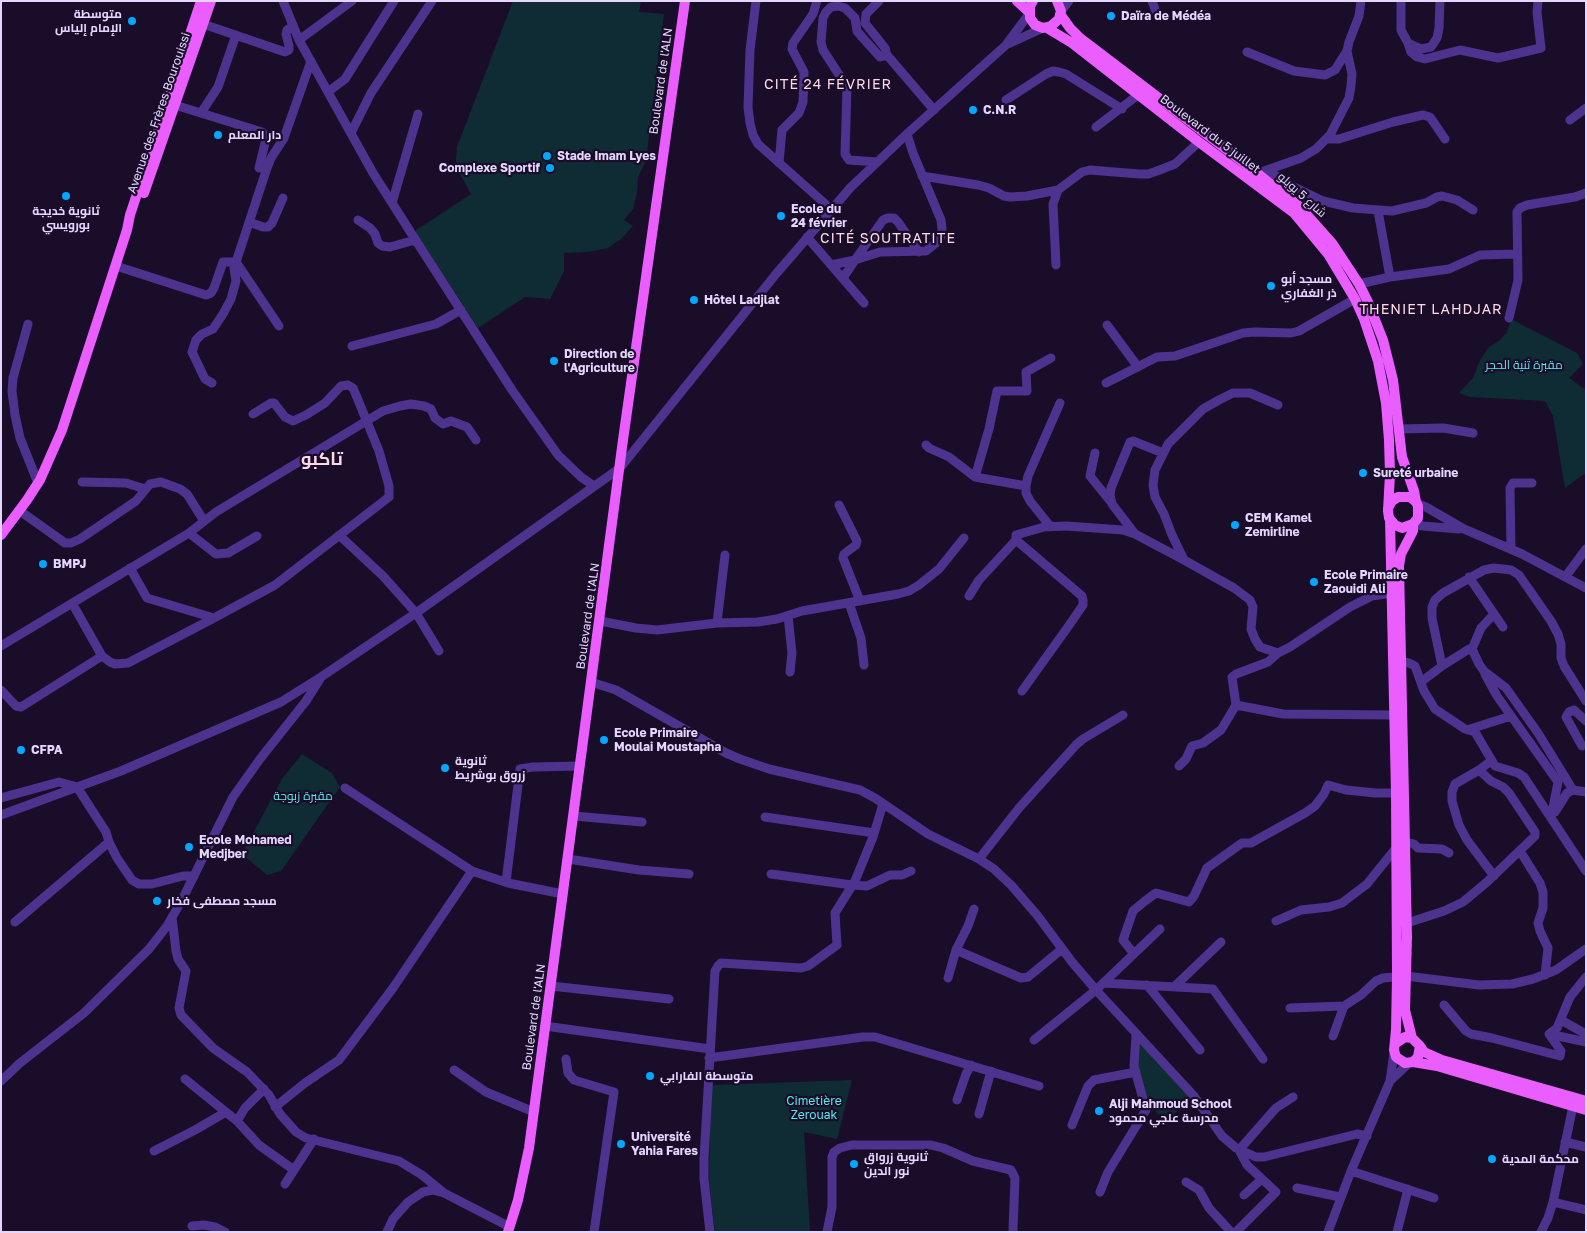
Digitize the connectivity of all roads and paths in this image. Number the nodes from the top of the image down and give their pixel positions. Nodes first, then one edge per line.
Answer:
1 (201, 1) edge
2 (211, 1) edge
3 (283, 1) edge
4 (352, 1) edge
5 (394, 1) edge
6 (432, 1) edge
7 (685, 1) edge
8 (756, 1) edge
9 (817, 1) edge
10 (879, 1) edge
11 (1017, 1) edge
12 (1033, 1) edge
13 (1069, 1) edge
14 (1152, 1) edge
15 (1361, 1) edge
16 (1401, 1) edge
17 (1440, 1) edge
18 (1538, 1) edge
19 (1059, 9) edge
20 (1156, 12) dead end
21 (1029, 13) junction
22 (203, 24) junction
23 (293, 26) junction
24 (1045, 28) junction
25 (236, 35) junction
26 (299, 40) junction
27 (1408, 43) junction
28 (1006, 45) junction
29 (1348, 51) junction
30 (1247, 52) dead end
31 (887, 55) junction
32 (311, 61) junction
33 (328, 92) junction
34 (1138, 95) junction
35 (1006, 100) dead end
36 (176, 105) junction
37 (1586, 108) edge
38 (1122, 109) junction
39 (934, 110) junction
40 (201, 113) junction
41 (418, 114) dead end
42 (1570, 120) dead end
43 (1096, 127) dead end
44 (351, 133) junction
45 (907, 134) junction
46 (1327, 139) junction
47 (1444, 139) dead end
48 (1199, 142) junction
49 (877, 162) junction
50 (779, 163) junction
51 (259, 168) dead end
52 (1259, 175) junction
53 (922, 176) junction
54 (1058, 190) junction
55 (1586, 193) edge
56 (283, 198) dead end
57 (392, 203) junction
58 (831, 209) junction
59 (1473, 210) dead end
60 (1378, 211) junction
61 (358, 220) dead end
62 (249, 222) junction
63 (127, 230) junction
64 (807, 237) junction
65 (415, 240) junction
66 (919, 252) junction
67 (1517, 254) junction
68 (856, 260) junction
69 (236, 262) junction
70 (831, 265) junction
71 (1056, 265) dead end
72 (116, 266) junction
73 (1390, 277) junction
74 (843, 278) junction
75 (1358, 284) junction
76 (1355, 299) junction
77 (864, 303) dead end
78 (461, 310) junction
79 (1509, 318) dead end
80 (28, 324) dead end
81 (1107, 325) dead end
82 (279, 326) dead end
83 (352, 346) dead end
84 (1051, 358) dead end
85 (1138, 367) junction
86 (212, 383) dead end
87 (1106, 383) dead end
88 (1060, 403) dead end
89 (1278, 405) dead end
90 (253, 414) dead end
91 (366, 420) junction
92 (1399, 429) junction
93 (1473, 433) dead end
94 (476, 440) dead end
95 (926, 445) dead end
96 (1095, 453) dead end
97 (1163, 453) junction
98 (620, 468) junction
99 (975, 477) junction
100 (82, 482) dead end
101 (38, 483) junction
102 (1532, 483) dead end
103 (594, 486) junction
104 (1026, 486) junction
105 (145, 488) junction
106 (1416, 502) junction
107 (1112, 504) junction
108 (839, 505) dead end
109 (1388, 508) junction
110 (20, 511) junction
111 (1390, 519) junction
112 (204, 521) junction
113 (1414, 524) junction
114 (1050, 526) junction
115 (1464, 529) junction
116 (189, 532) junction
117 (1135, 534) junction
118 (1, 535) edge
119 (340, 535) junction
120 (257, 536) dead end
121 (964, 538) dead end
122 (1016, 540) junction
123 (1511, 549) junction
124 (1586, 549) edge
125 (725, 555) dead end
126 (1184, 560) junction
127 (130, 568) junction
128 (1566, 576) junction
129 (1469, 577) junction
130 (1586, 588) edge
131 (1391, 593) junction
132 (969, 596) dead end
133 (860, 601) junction
134 (72, 603) junction
135 (849, 603) junction
136 (416, 613) junction
137 (1494, 614) junction
138 (788, 616) junction
139 (214, 618) junction
140 (600, 621) junction
141 (716, 623) junction
142 (1503, 627) dead end
143 (1, 646) edge
144 (1472, 648) junction
145 (438, 651) dead end
146 (1278, 653) junction
147 (102, 656) junction
148 (1403, 662) junction
149 (864, 665) dead end
150 (1442, 666) junction
151 (1484, 671) junction
152 (790, 672) dead end
153 (322, 677) junction
154 (591, 682) junction
155 (1421, 682) junction
156 (1, 690) edge
157 (1022, 691) dead end
158 (1586, 701) edge
159 (1236, 705) junction
160 (1123, 715) dead end
161 (1394, 715) junction
162 (1511, 716) junction
163 (1586, 721) edge
164 (1470, 729) junction
165 (1582, 746) dead end
166 (1491, 761) junction
167 (580, 766) junction
168 (1179, 766) dead end
169 (1479, 770) junction
170 (76, 786) junction
171 (345, 788) dead end
172 (1573, 790) junction
173 (1586, 792) edge
174 (1396, 793) junction
175 (1, 798) edge
176 (883, 804) junction
177 (1, 815) edge
178 (574, 816) junction
179 (764, 818) dead end
180 (1551, 818) junction
181 (642, 822) dead end
182 (874, 833) junction
183 (109, 842) junction
184 (1406, 842) junction
185 (1396, 848) junction
186 (1520, 851) junction
187 (1449, 853) dead end
188 (568, 859) junction
189 (979, 859) junction
190 (472, 871) junction
191 (911, 871) dead end
192 (1586, 871) edge
193 (688, 874) dead end
194 (771, 874) dead end
195 (194, 876) junction
196 (1494, 876) junction
197 (506, 882) junction
198 (852, 886) junction
199 (563, 894) junction
200 (974, 909) dead end
201 (172, 917) junction
202 (1276, 921) dead end
203 (15, 922) dead end
204 (1407, 923) junction
205 (1160, 928) dead end
206 (1221, 942) dead end
207 (1062, 948) junction
208 (1586, 949) edge
209 (956, 950) junction
210 (1134, 954) junction
211 (1545, 975) junction
212 (1402, 976) junction
213 (1586, 977) edge
214 (948, 978) dead end
215 (1103, 983) junction
216 (551, 986) junction
217 (1147, 986) junction
218 (1174, 987) junction
219 (1096, 990) junction
220 (669, 999) dead end
221 (1444, 1005) dead end
222 (1344, 1006) junction
223 (1290, 1008) dead end
224 (1561, 1020) junction
225 (545, 1026) junction
226 (1549, 1034) junction
227 (1586, 1034) edge
228 (1136, 1035) junction
229 (1333, 1036) dead end
230 (1412, 1038) junction
231 (1034, 1040) dead end
232 (1586, 1042) edge
233 (1420, 1046) junction
234 (1395, 1048) junction
235 (1200, 1050) dead end
236 (709, 1054) junction
237 (566, 1059) dead end
238 (1263, 1059) dead end
239 (1411, 1062) junction
240 (972, 1065) junction
241 (454, 1070) dead end
242 (990, 1071) junction
243 (1136, 1072) junction
244 (185, 1079) dead end
245 (1, 1081) edge
246 (1390, 1081) junction
247 (1039, 1086) dead end
248 (264, 1090) junction
249 (1293, 1097) dead end
250 (1563, 1099) junction
251 (957, 1100) dead end
252 (1586, 1101) edge
253 (1573, 1106) junction
254 (275, 1108) junction
255 (1586, 1110) edge
256 (226, 1112) junction
257 (534, 1112) junction
258 (979, 1114) dead end
259 (237, 1121) junction
260 (1072, 1125) dead end
261 (1367, 1136) junction
262 (314, 1139) junction
263 (1565, 1142) junction
264 (1586, 1147) edge
265 (1239, 1150) junction
266 (154, 1151) dead end
267 (294, 1170) junction
268 (1351, 1171) junction
269 (1262, 1179) junction
270 (1186, 1182) dead end
271 (285, 1184) dead end
272 (1297, 1188) dead end
273 (1408, 1189) junction
274 (1100, 1192) dead end
275 (444, 1193) junction
276 (1244, 1195) dead end
277 (1340, 1197) junction
278 (1434, 1198) dead end
279 (1552, 1202) junction
280 (1586, 1210) edge
281 (192, 1226) dead end
282 (509, 1229) edge
283 (1013, 1230) dead end
284 (225, 1232) edge
285 (387, 1232) edge
286 (594, 1232) edge
287 (710, 1232) edge
288 (827, 1232) edge
289 (1231, 1232) edge
290 (1236, 1232) edge
291 (1328, 1232) edge
292 (1397, 1232) edge
293 (1541, 1232) edge

1 - 63 main road
2 - 22 main road, Avenue des Frères Bourouissi
3 - 23 street
4 - 26 street
5 - 33 street
6 - 44 street
7 - 98 main road, Boulevard de l'ALN
8 - 50 street
9 - 50 street
10 - 31 street
11 - 21 main road, Boulevard du 5 juillet
12 - 21 main road
13 - 19 street
14 - 20 street
15 - 29 street
16 - 27 street
17 - 27 street
18 - 27 street
19 - 24 main road
19 - 52 main road, شارع 5 يويلو
21 - 24 main road, Boulevard du 5 juillet
21 - 28 street
22 - 25 street
22 - 36 main road, Avenue des Frères Bourouissi
23 - 25 street
23 - 26 street
24 - 28 street
24 - 34 main road, Boulevard du 5 juillet
25 - 40 street
26 - 32 street
28 - 39 street
29 - 30 street
29 - 46 street
31 - 39 street
31 - 49 street
32 - 33 street
32 - 62 street
33 - 44 street
34 - 38 street
34 - 48 main road, Boulevard du 5 juillet
35 - 38 street
36 - 40 street
36 - 63 main road, Avenue des Frères Bourouissi
37 - 42 street
38 - 43 street
39 - 45 street
40 - 51 street
41 - 57 street
44 - 57 street
45 - 49 street
45 - 53 street
46 - 47 street
46 - 52 street
48 - 52 main road, Boulevard du 5 juillet
48 - 54 street
49 - 58 street
50 - 58 street
52 - 60 street
52 - 75 main road, شارع 5 يويلو
52 - 76 main road, Boulevard du 5 juillet
53 - 54 street
53 - 66 street
54 - 71 street
55 - 67 street
56 - 62 street
57 - 65 street
58 - 64 street
59 - 60 street
60 - 73 street
61 - 65 street
62 - 69 street
63 - 72 main road
64 - 70 street
64 - 98 street
65 - 78 street
66 - 68 street
66 - 68 street
67 - 73 street
67 - 79 street
68 - 70 street
68 - 74 street
69 - 72 street
69 - 82 street
69 - 86 street
70 - 74 street
72 - 101 main road
73 - 75 street
74 - 77 street
75 - 92 main road, شارع 5 يويلو
76 - 85 street
76 - 109 main road, Boulevard du 5 juillet
78 - 83 street
78 - 103 street
80 - 101 street
81 - 85 street
84 - 99 street
85 - 87 street
88 - 104 street
89 - 97 street
90 - 91 street
91 - 94 street
91 - 112 street
91 - 119 street
92 - 93 street
92 - 106 main road, شارع 5 يويلو
95 - 99 street
96 - 107 street
97 - 107 street
97 - 126 street
98 - 103 street
98 - 140 main road, Boulevard de l'ALN
99 - 104 street
100 - 105 street
101 - 110 main road
102 - 123 street
103 - 136 street
104 - 114 street
105 - 110 street
105 - 112 street
106 - 109 main road
106 - 113 main road
106 - 115 street
107 - 117 street
108 - 133 street
109 - 111 main road
110 - 118 main road
111 - 113 main road
111 - 131 main road
112 - 116 street
113 - 115 street
113 - 148 main road
114 - 117 street
114 - 122 street
115 - 123 street
116 - 120 street
116 - 127 street
117 - 126 street
119 - 136 street
119 - 139 street
121 - 133 street
122 - 132 street
122 - 157 street
123 - 128 street
124 - 128 street
125 - 141 street
126 - 146 street
127 - 134 street
127 - 139 street
128 - 130 street
129 - 137 street
129 - 150 street
129 - 158 street
131 - 146 street
131 - 161 main road
133 - 135 street
134 - 143 street
134 - 147 street
135 - 138 street
135 - 149 street
136 - 145 street
136 - 153 street
137 - 142 street
137 - 144 street
138 - 141 street
138 - 152 street
139 - 147 street
140 - 141 street
140 - 154 main road, Boulevard de l'ALN
144 - 150 street
144 - 151 street
146 - 159 street
147 - 156 street
148 - 155 street
148 - 184 main road
150 - 155 street
151 - 162 street
151 - 172 street
153 - 170 street
153 - 195 street
154 - 167 main road, Boulevard de l'ALN
154 - 176 street
155 - 164 street
159 - 161 street
159 - 168 street
160 - 189 street
161 - 174 main road
162 - 164 street
162 - 180 street
163 - 165 street
164 - 166 street
166 - 169 street
166 - 180 street
167 - 178 main road, Boulevard de l'ALN
167 - 197 street
169 - 186 street
169 - 196 street
170 - 175 street
170 - 177 street
170 - 183 street
171 - 190 street
172 - 173 street
172 - 180 street
174 - 185 main road
174 - 210 street
176 - 182 street
176 - 189 street
178 - 181 street
178 - 188 main road, Boulevard de l'ALN
179 - 182 street
180 - 192 street
182 - 198 street
183 - 195 street
183 - 203 street
184 - 187 street
184 - 204 main road
185 - 202 street
185 - 212 main road
186 - 196 street
186 - 211 street
188 - 193 street
188 - 199 main road, Boulevard de l'ALN
189 - 207 street
190 - 197 street
190 - 254 street
191 - 198 street
194 - 198 street
195 - 201 street
196 - 204 street
197 - 199 street
198 - 236 street
199 - 216 main road, Boulevard de l'ALN
200 - 209 street
201 - 245 street
201 - 248 street
204 - 212 main road
205 - 210 street
206 - 218 street
207 - 209 street
207 - 219 street
208 - 211 street
209 - 214 street
210 - 215 street
211 - 212 street
212 - 222 street
212 - 230 main road
212 - 234 main road
213 - 224 street
215 - 217 street
215 - 219 street
216 - 220 street
216 - 225 main road, Boulevard de l'ALN
217 - 218 street
217 - 235 street
218 - 238 street
219 - 228 street
219 - 231 street
221 - 226 street
222 - 223 street
222 - 229 street
224 - 226 street
224 - 227 street
225 - 236 street
225 - 257 main road, Boulevard de l'ALN
226 - 232 street
228 - 243 street
228 - 265 street
230 - 233 main road
230 - 234 main road
233 - 239 main road
233 - 250 main road
234 - 239 main road
234 - 246 street
236 - 240 street
236 - 287 street
237 - 286 street
239 - 246 street
239 - 250 main road
240 - 242 street
240 - 251 street
241 - 257 street
242 - 247 street
242 - 258 street
243 - 260 street
243 - 274 street
244 - 256 street
246 - 261 street
248 - 254 street
248 - 259 street
249 - 265 street
250 - 252 main road
250 - 253 main road
253 - 255 main road
253 - 263 street
254 - 262 street
256 - 259 street
256 - 266 street
257 - 282 main road, Boulevard de l'ALN
259 - 267 street
261 - 265 street
261 - 268 street
262 - 267 street
262 - 275 street
263 - 264 street
263 - 279 street
265 - 269 street
267 - 271 street
268 - 273 street
268 - 277 street
269 - 276 street
269 - 290 street
270 - 289 street
272 - 277 street
273 - 278 street
273 - 292 street
275 - 282 street
275 - 285 street
277 - 291 street
279 - 280 street
279 - 293 street
281 - 284 street
283 - 288 street

